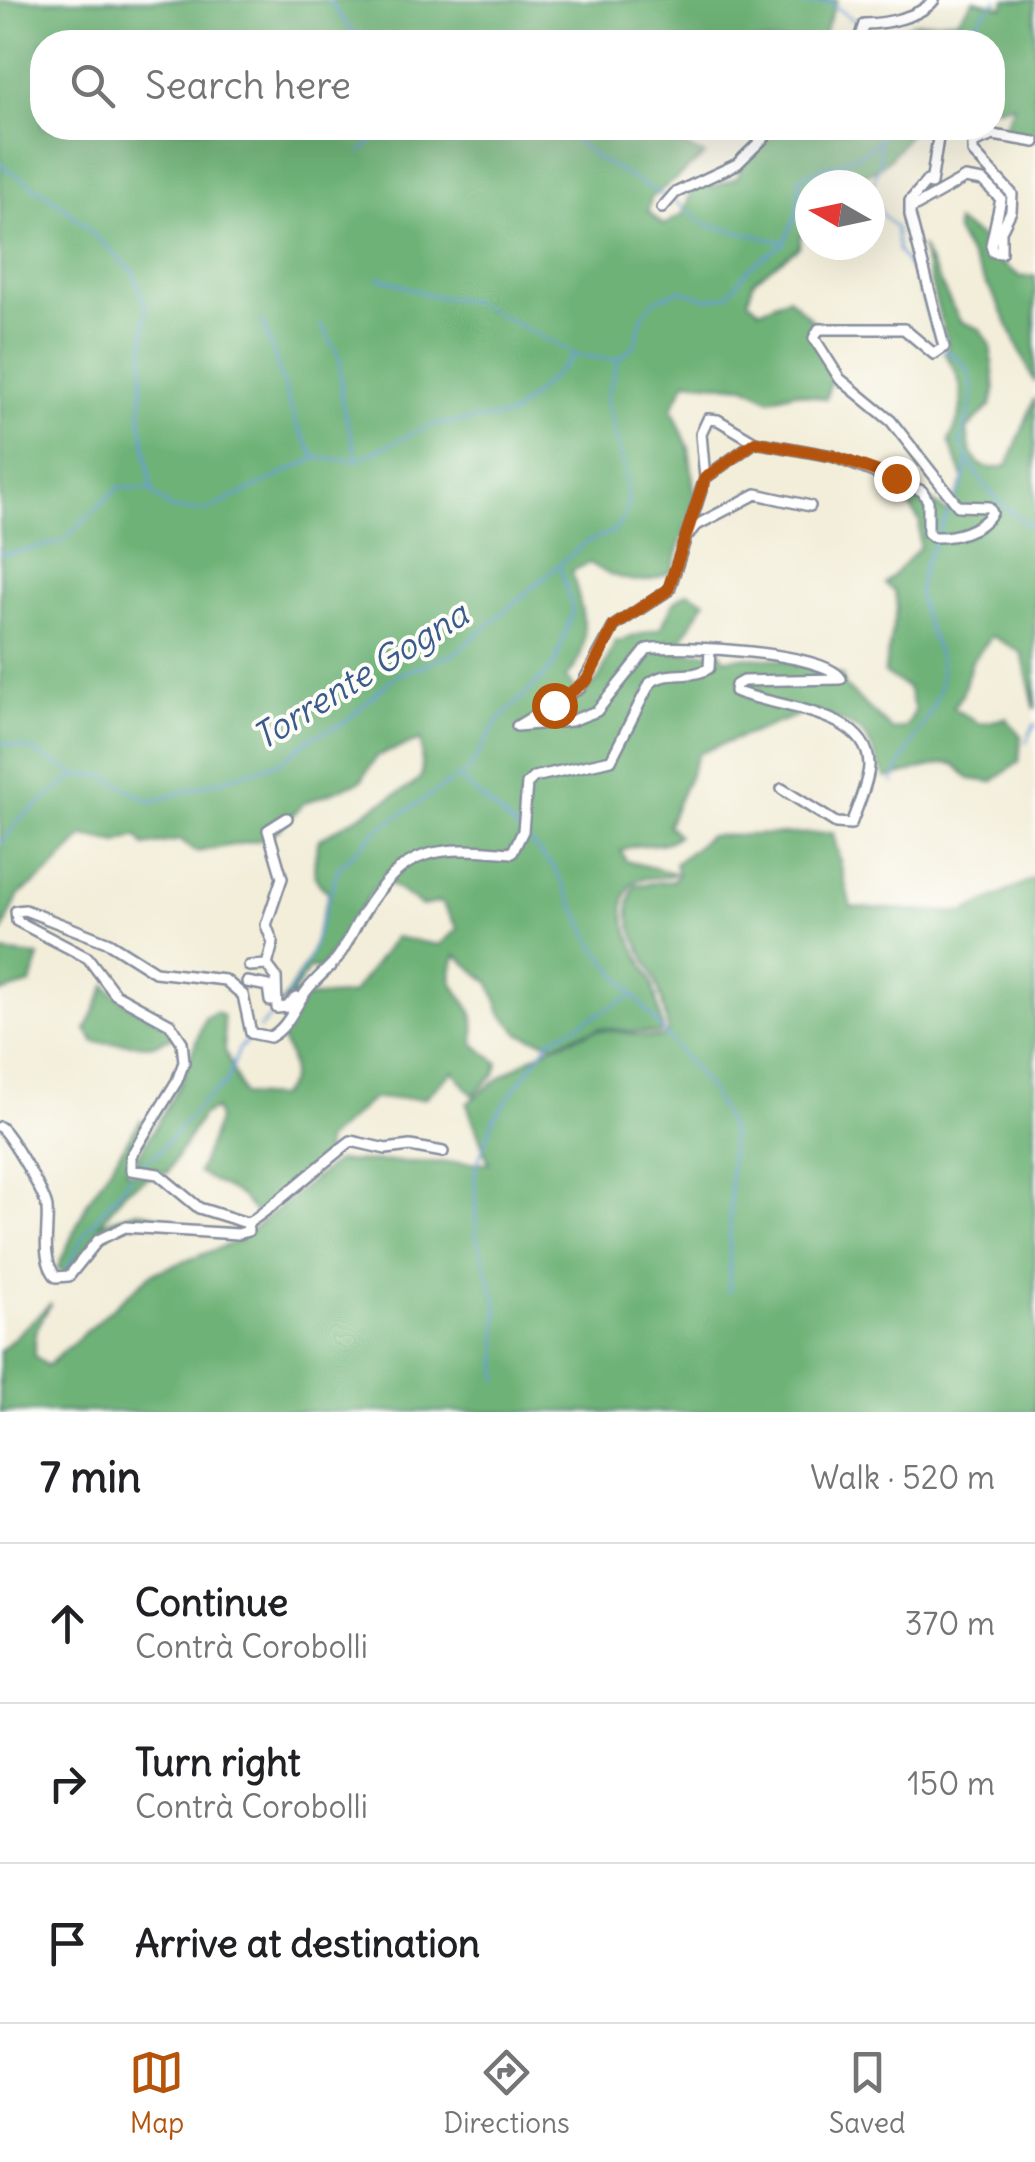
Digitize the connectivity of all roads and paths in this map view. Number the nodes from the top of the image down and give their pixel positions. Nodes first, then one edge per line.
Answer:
1 (934, 0) edge
2 (862, 30) edge
3 (1005, 137) edge
4 (762, 140) edge
5 (938, 140) edge
6 (979, 140) edge
7 (1035, 142) edge
8 (966, 178) junction
9 (927, 181) dead end
10 (667, 202) dead end
11 (915, 205) junction
12 (755, 442) junction
13 (705, 478) junction
14 (810, 506) dead end
15 (683, 541) junction
16 (710, 650) junction
17 (782, 789) dead end
18 (287, 818) dead end
19 (248, 966) dead end
20 (268, 966) junction
21 (315, 979) junction
22 (247, 982) dead end
23 (275, 1006) junction
24 (0, 1127) edge
25 (443, 1152) dead end
26 (247, 1223) junction

1 - 2 street
3 - 7 street
4 - 10 street
5 - 8 street
6 - 8 street
8 - 11 street
9 - 11 street
11 - 12 street
12 - 13 street
12 - 13 street
13 - 15 street
14 - 15 street
15 - 16 street
16 - 17 street
16 - 21 street
18 - 20 street
19 - 20 street
20 - 23 street
21 - 23 street
21 - 26 street
22 - 23 street
24 - 26 street
25 - 26 street

